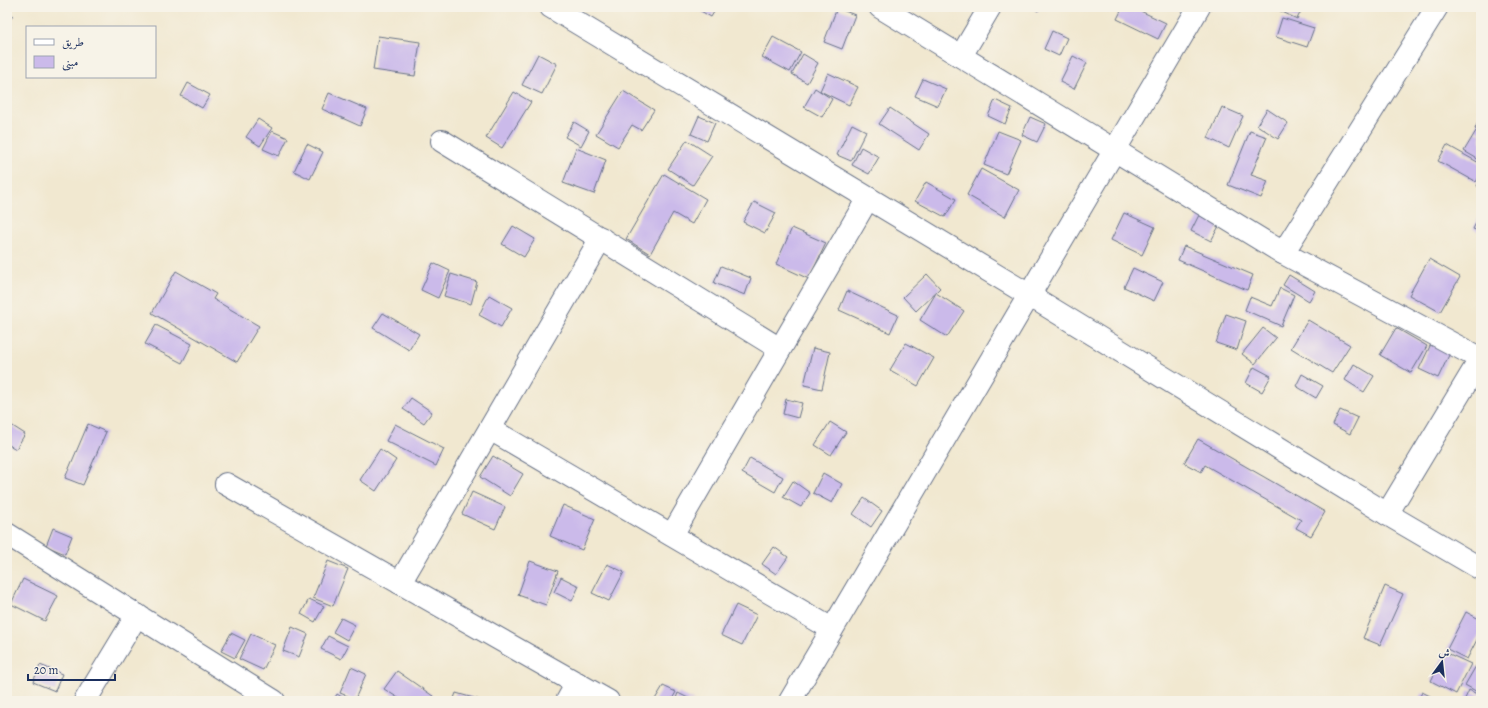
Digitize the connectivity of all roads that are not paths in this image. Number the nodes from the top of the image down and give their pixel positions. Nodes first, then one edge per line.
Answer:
1 (551, 7) edge
2 (880, 7) edge
3 (990, 7) edge
4 (1199, 7) edge
5 (1437, 7) edge
6 (961, 56) junction
7 (442, 141) dead end
8 (1114, 150) junction
9 (868, 198) junction
10 (601, 238) junction
11 (1284, 253) junction
12 (1029, 295) junction
13 (780, 348) junction
14 (1481, 358) edge
15 (490, 428) junction
16 (226, 484) dead end
17 (1387, 514) junction
18 (7, 534) edge
19 (672, 535) junction
20 (1481, 569) edge
21 (400, 583) junction
22 (137, 615) junction
23 (832, 629) junction
24 (572, 692) edge
25 (85, 701) edge
26 (274, 701) edge
27 (608, 701) edge
28 (790, 701) edge

1 - 9 street
2 - 6 street
3 - 6 street
4 - 8 street
5 - 11 street
6 - 8 street
7 - 10 street
8 - 11 street
8 - 12 street
9 - 12 street
9 - 13 street
10 - 13 street
10 - 15 street
11 - 14 street
12 - 17 street
12 - 23 street
13 - 19 street
14 - 17 street
15 - 19 street
15 - 21 street
16 - 21 street
17 - 20 street
18 - 22 street
19 - 23 street
21 - 24 street
22 - 25 street
22 - 26 street
23 - 28 street
24 - 27 street

